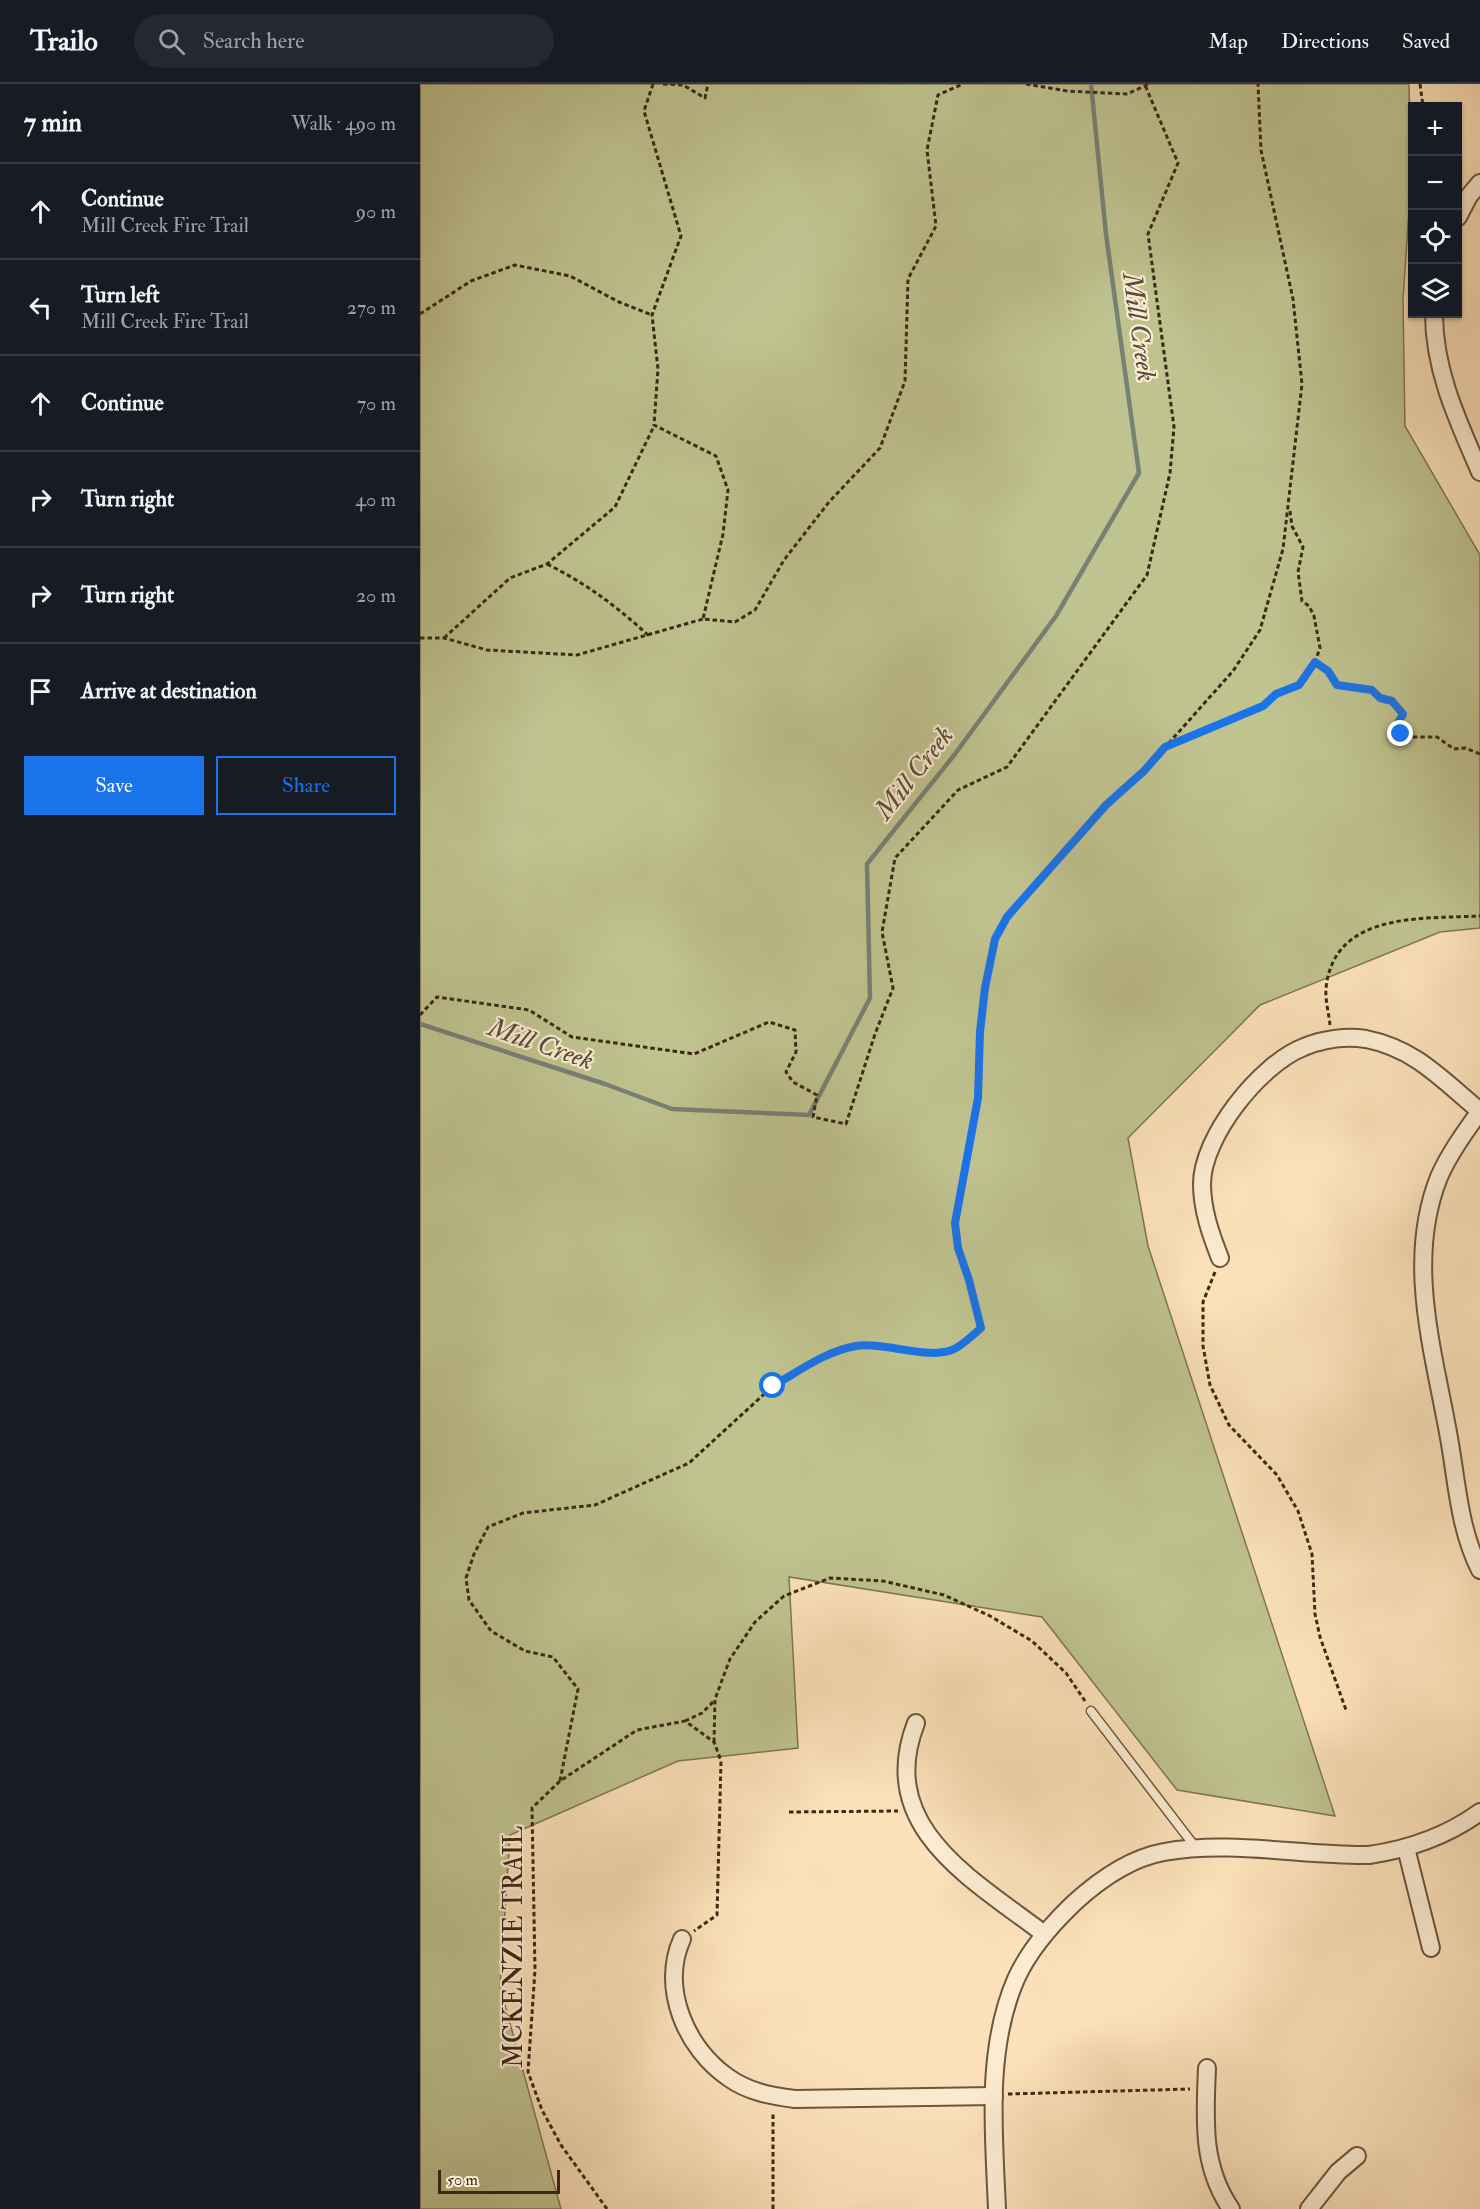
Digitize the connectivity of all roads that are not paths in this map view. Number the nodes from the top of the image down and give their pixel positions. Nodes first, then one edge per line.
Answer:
1 (1480, 183) edge
2 (1462, 210) edge
3 (1434, 318) edge
4 (1476, 454) edge
5 (1480, 472) edge
6 (1480, 1111) edge
7 (1220, 1258) road end
8 (1480, 1570) edge
9 (1091, 1711) road end
10 (916, 1723) dead end
11 (1480, 1812) edge
12 (1197, 1848) junction
13 (1406, 1848) junction
14 (1044, 1934) junction
15 (682, 1939) road end
16 (1431, 1948) dead end
17 (1207, 2068) dead end
18 (994, 2096) junction
19 (1357, 2156) dead end
20 (997, 2209) edge
21 (1232, 2209) edge
22 (1309, 2209) edge

1 - 2 street
3 - 4 street
4 - 5 street
6 - 7 street
6 - 8 street
9 - 12 lane
10 - 14 street
11 - 13 street
12 - 13 street
12 - 14 street
13 - 16 street
14 - 18 street
15 - 18 street
17 - 21 street
18 - 20 street
19 - 22 street

